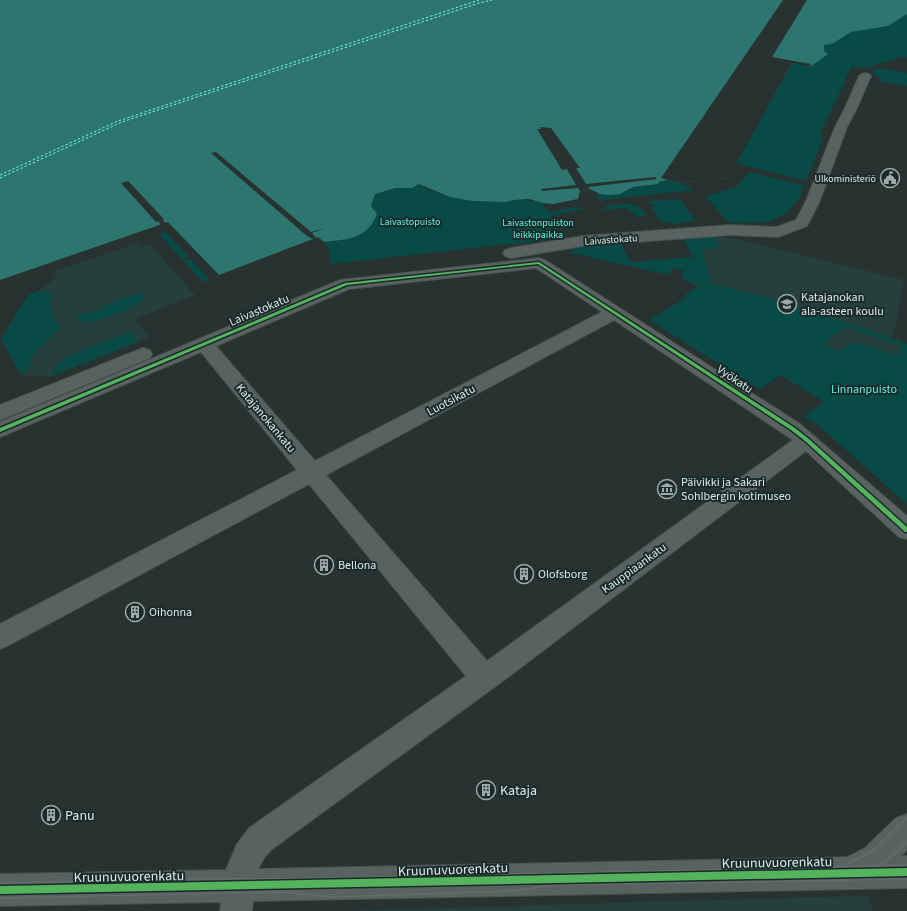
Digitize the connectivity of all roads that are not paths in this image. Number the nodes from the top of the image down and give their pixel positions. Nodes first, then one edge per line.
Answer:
1 (866, 76) dead end
2 (539, 263) joint
3 (616, 312) junction
4 (204, 344) junction
5 (0, 413) edge
6 (0, 430) edge
7 (807, 440) junction
8 (320, 483) junction
9 (907, 530) edge
10 (0, 637) edge
11 (484, 678) junction
12 (901, 835) edge
13 (907, 871) edge
14 (852, 873) junction
15 (0, 890) edge
16 (237, 899) edge

1 - 5 street, Laivastokatu
2 - 3 street, Vyökatu
2 - 4 street, Laivastokatu
3 - 7 street, Vyökatu
3 - 8 street, Luotsikatu
4 - 6 street, Laivastokatu
4 - 8 street, Katajanokankatu
7 - 9 street, Vyökatu
7 - 11 street, Kauppiaankatu
8 - 10 street, Luotsikatu
8 - 11 street, Katajanokankatu
11 - 16 street, Kauppiaankatu
12 - 13 street
12 - 14 street
13 - 14 street, Kruunuvuorenkatu
14 - 16 street, Kruunuvuorenkatu
15 - 16 street, Kruunuvuorenkatu

